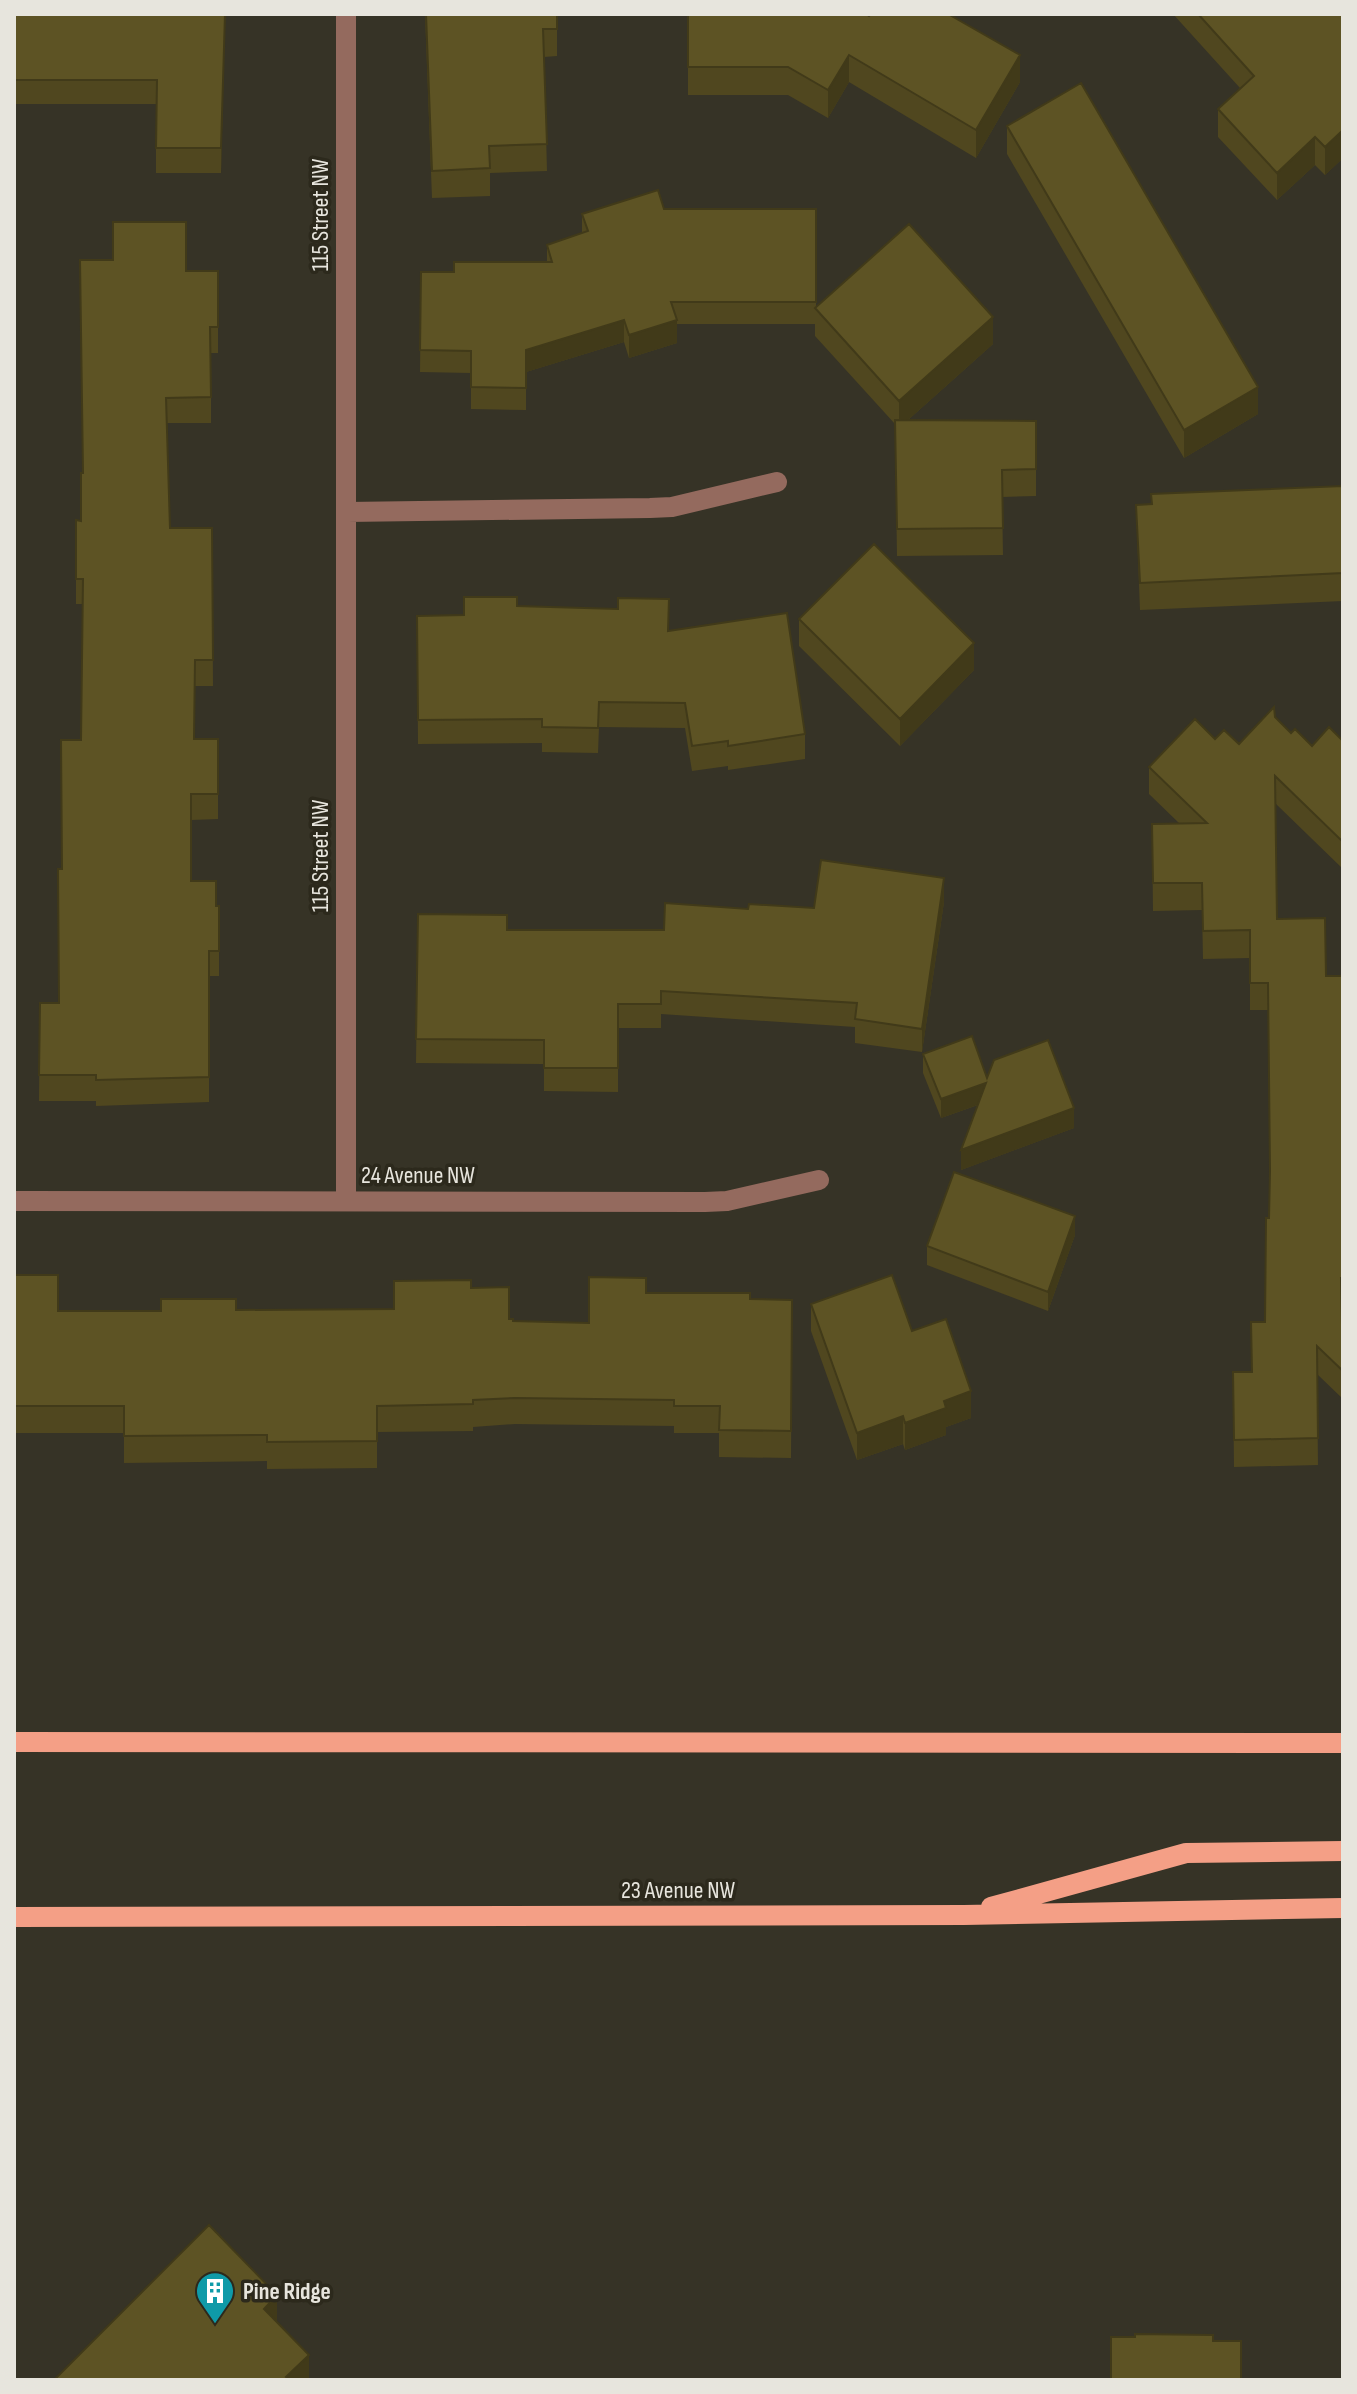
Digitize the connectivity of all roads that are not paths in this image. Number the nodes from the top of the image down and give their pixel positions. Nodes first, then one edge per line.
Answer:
1 (346, 14) edge
2 (777, 482) dead end
3 (347, 512) junction
4 (819, 1180) dead end
5 (14, 1201) edge
6 (346, 1201) junction
7 (14, 1742) edge
8 (1343, 1743) edge
9 (1343, 1851) edge
10 (1343, 1908) edge
11 (964, 1915) junction
12 (14, 1917) edge

1 - 3 street, 115 Street NW
2 - 3 street
3 - 6 street, 115 Street NW
4 - 6 street, 24 Avenue NW
5 - 6 street, 24 Avenue NW
7 - 8 main road
9 - 11 main road
10 - 11 main road, 23 Avenue NW
11 - 12 main road, 23 Avenue NW

